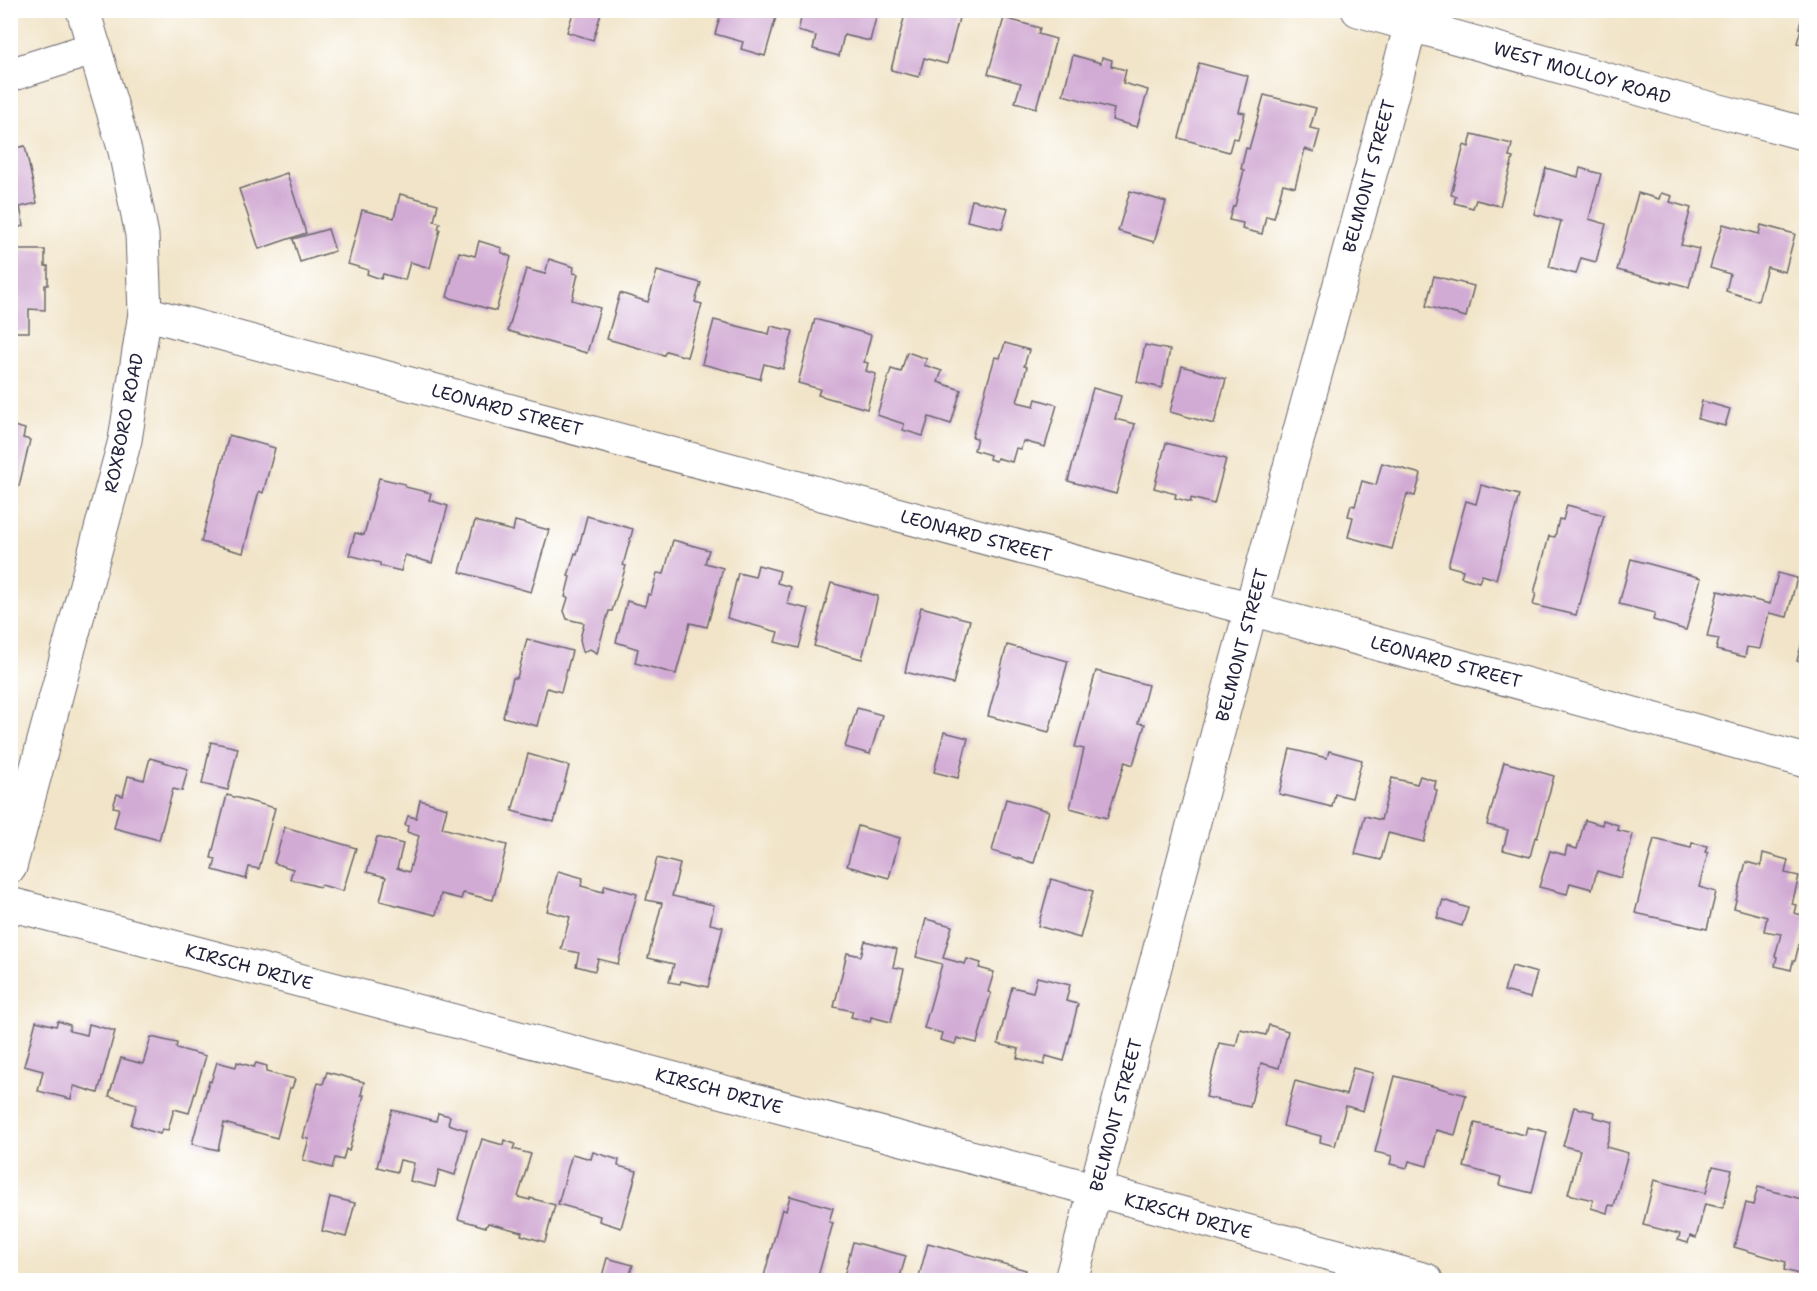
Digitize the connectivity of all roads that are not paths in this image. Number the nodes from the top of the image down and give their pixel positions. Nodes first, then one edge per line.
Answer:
1 (83, 10) edge
2 (1358, 10) edge
3 (1413, 18) edge
4 (95, 48) junction
5 (10, 75) edge
6 (1806, 134) edge
7 (145, 314) junction
8 (1251, 609) junction
9 (1806, 761) edge
10 (10, 867) edge
11 (10, 904) edge
12 (1096, 1190) junction
13 (1071, 1281) edge
14 (1426, 1281) edge

1 - 4 street, ROXBORO ROAD
2 - 3 street, WEST MOLLOY ROAD
3 - 6 street, WEST MOLLOY ROAD
3 - 8 street, BELMONT STREET
4 - 5 street
4 - 7 street, ROXBORO ROAD
7 - 8 street, LEONARD STREET
7 - 10 street, ROXBORO ROAD
8 - 9 street, LEONARD STREET
8 - 12 street, BELMONT STREET
11 - 12 street, KIRSCH DRIVE
12 - 13 street, BELMONT STREET
12 - 14 street, KIRSCH DRIVE

